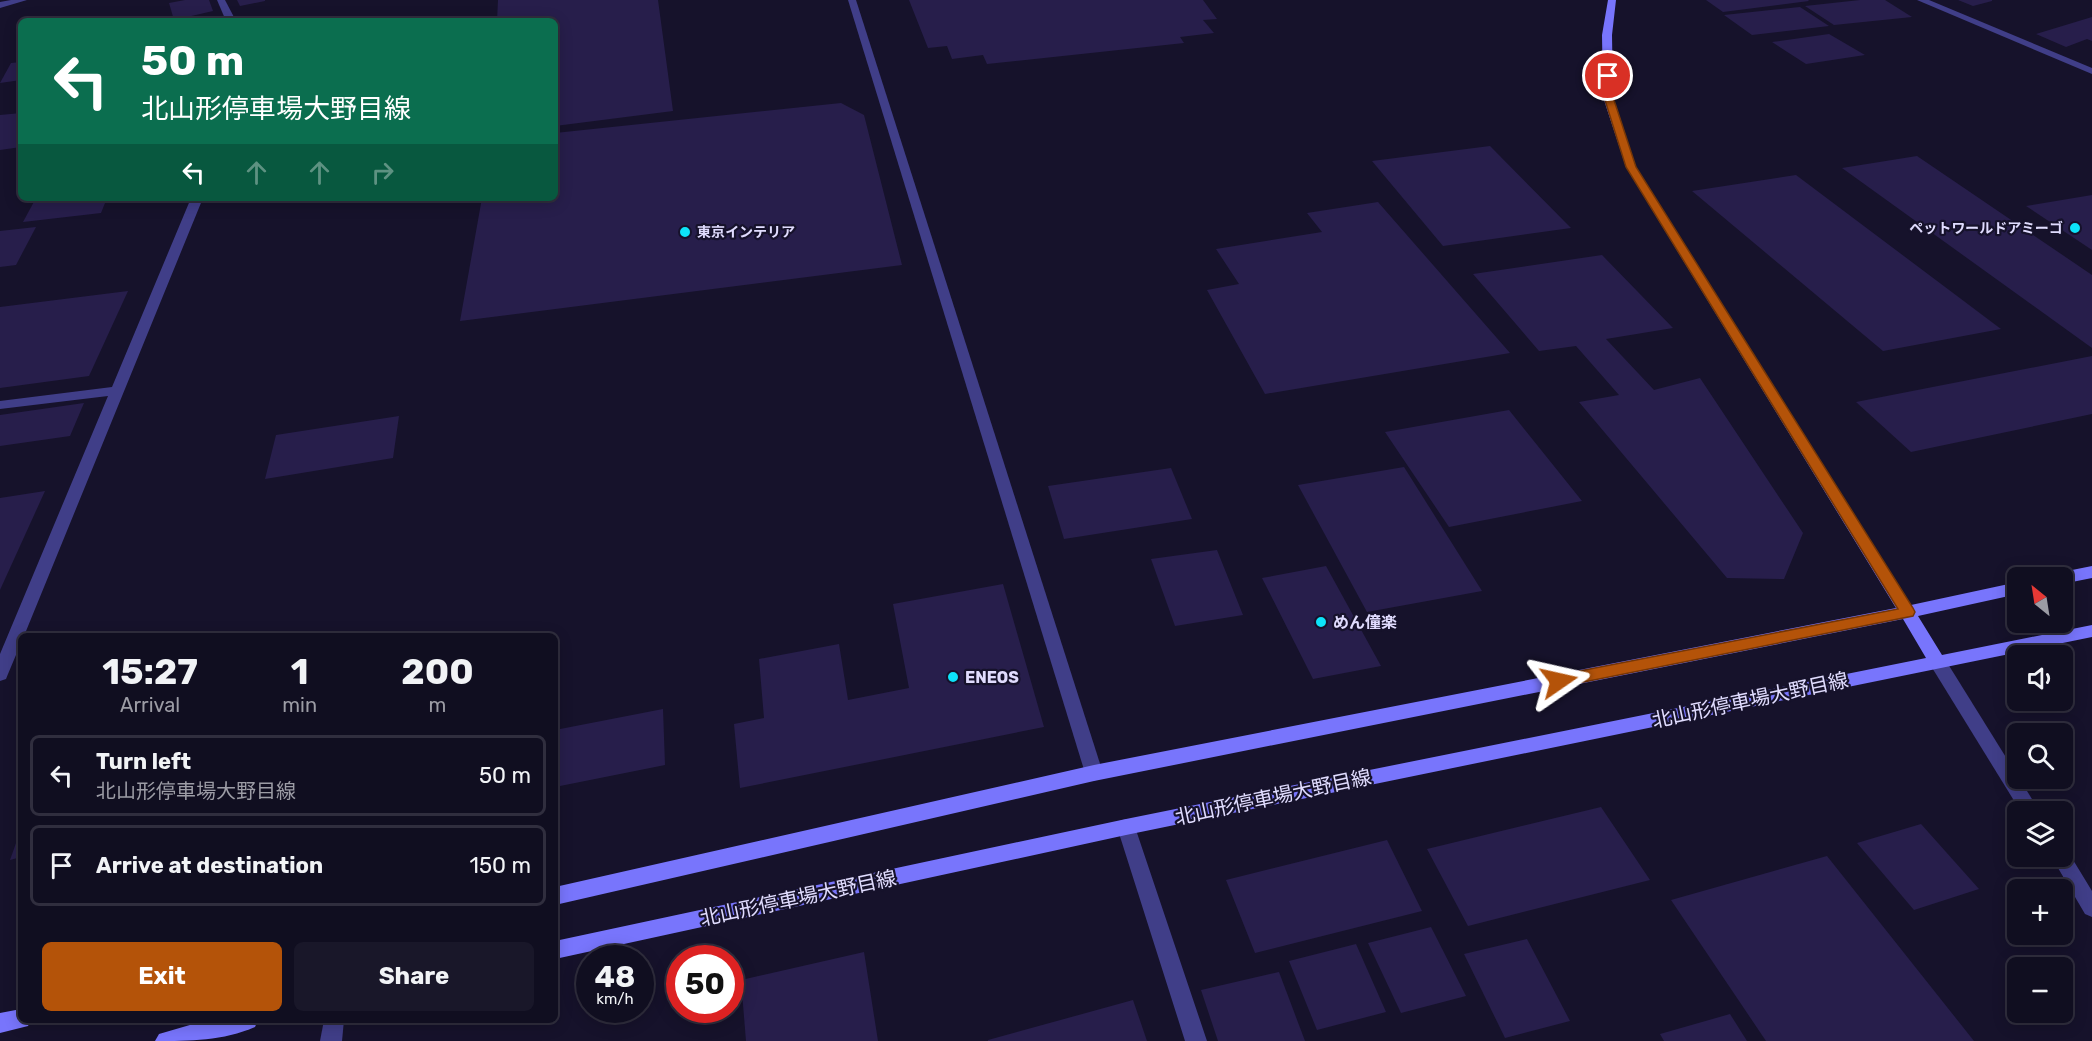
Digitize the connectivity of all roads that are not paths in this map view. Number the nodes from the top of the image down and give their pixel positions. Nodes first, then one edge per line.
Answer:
1 (23, 0) edge
2 (221, 0) edge
3 (852, 0) edge
4 (1612, 0) edge
5 (1921, 0) edge
6 (0, 5) edge
7 (230, 18) edge
8 (2092, 71) edge
9 (196, 201) edge
10 (119, 390) junction
11 (0, 405) edge
12 (2092, 572) edge
13 (2073, 576) edge
14 (2007, 590) edge
15 (1908, 612) junction
16 (2092, 631) edge
17 (1937, 661) junction
18 (0, 674) edge
19 (1094, 773) junction
20 (2024, 801) edge
21 (1126, 827) junction
22 (2067, 867) edge
23 (558, 895) edge
24 (2092, 908) edge
25 (558, 949) edge
26 (18, 1019) edge
27 (0, 1023) edge
28 (236, 1023) edge
29 (334, 1023) edge
30 (166, 1041) edge
31 (331, 1041) edge
32 (1196, 1041) edge

1 - 6 street
2 - 7 street
3 - 19 street
4 - 15 main road
5 - 8 street
9 - 10 street
10 - 11 street
10 - 18 street
12 - 13 main road
14 - 15 main road
15 - 17 main road
15 - 19 main road
16 - 17 main road, 北山形停車場大野目線
17 - 20 street
17 - 21 main road, 北山形停車場大野目線
19 - 23 main road
21 - 25 main road, 北山形停車場大野目線
21 - 32 street
22 - 24 street
26 - 27 main road
28 - 30 main road
29 - 31 street

